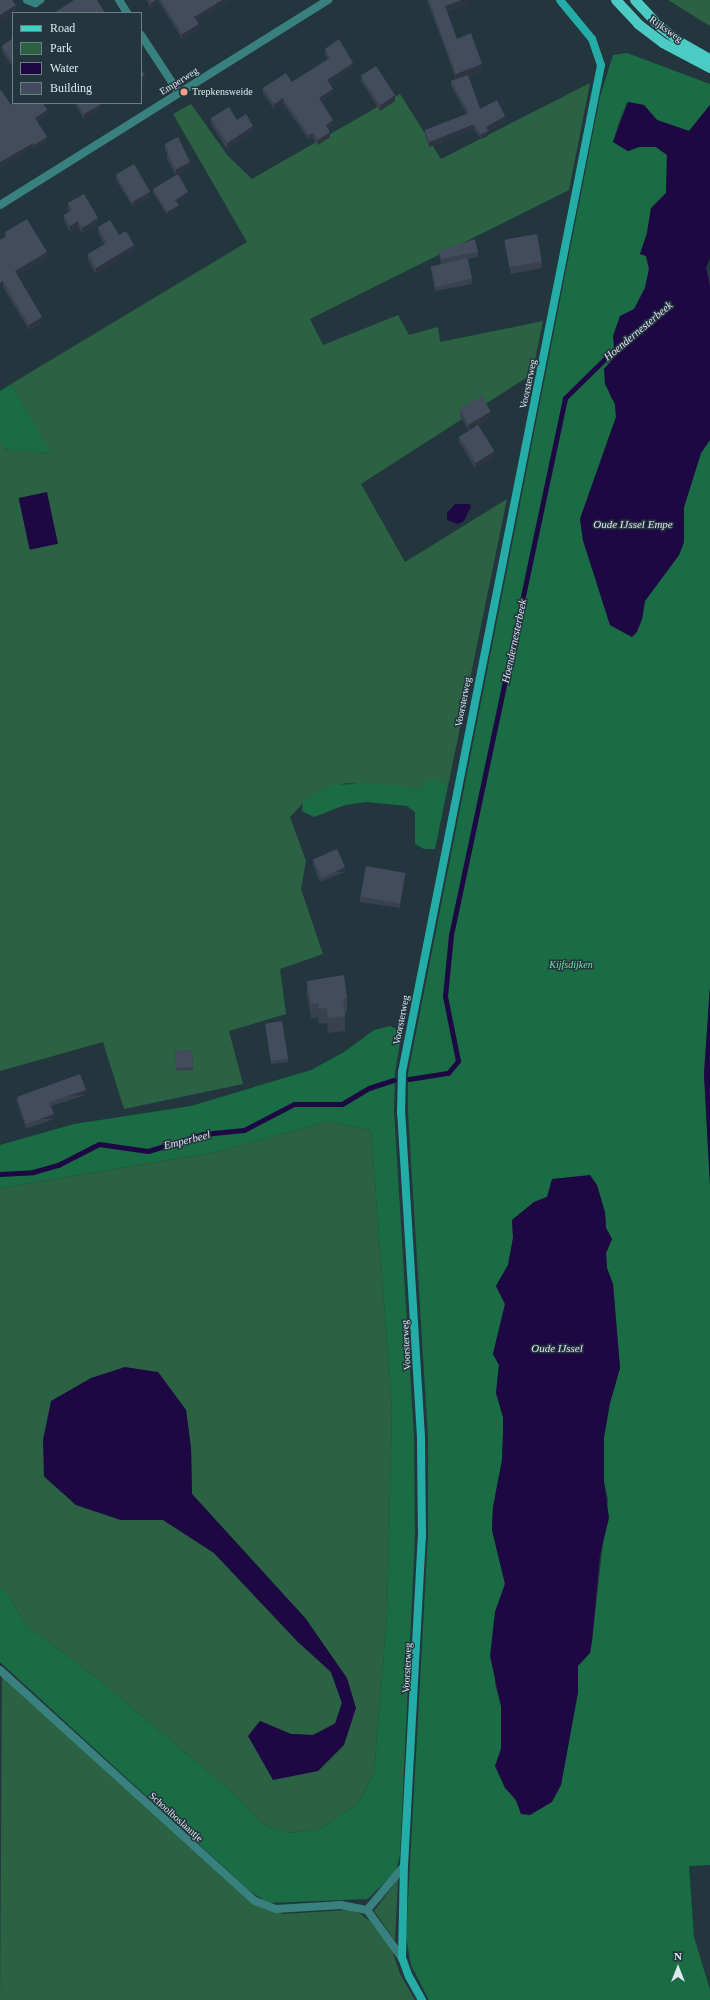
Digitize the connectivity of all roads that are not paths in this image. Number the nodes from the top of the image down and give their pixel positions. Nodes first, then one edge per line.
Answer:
1 (26, 0) edge
2 (40, 0) edge
3 (119, 0) edge
4 (328, 0) edge
5 (560, 0) edge
6 (616, 0) edge
7 (635, 0) edge
8 (126, 12) edge
9 (142, 37) edge
10 (710, 58) edge
11 (710, 68) edge
12 (179, 93) junction
13 (0, 205) edge
14 (0, 1670) edge
15 (404, 1866) junction
16 (367, 1910) junction
17 (402, 1958) junction
18 (422, 2000) edge

1 - 2 street
3 - 8 street
4 - 12 street, Emperweg
5 - 15 street, Voorsterweg
6 - 11 main road, Rijksweg
7 - 10 main road, Rijksweg
9 - 12 street
12 - 13 street, Emperweg
14 - 16 street, Schoolboslaantje
15 - 16 street
15 - 17 street, Voorsterweg
16 - 17 street
17 - 18 street, Voorsterweg

